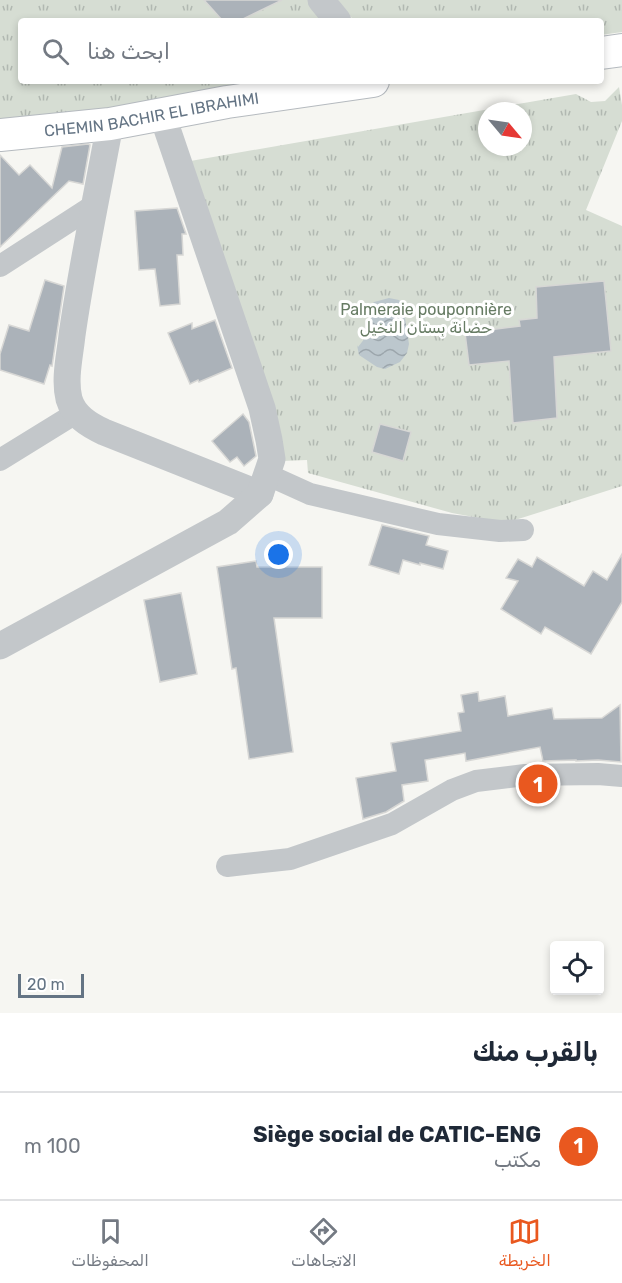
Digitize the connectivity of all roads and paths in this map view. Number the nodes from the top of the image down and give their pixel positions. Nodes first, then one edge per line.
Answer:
1 (321, 0) edge
2 (336, 18) edge
3 (622, 50) edge
4 (604, 53) edge
5 (352, 84) edge
6 (162, 114) junction
7 (110, 124) junction
8 (0, 135) edge
9 (96, 204) junction
10 (0, 266) edge
11 (76, 413) junction
12 (0, 460) edge
13 (264, 485) junction
14 (524, 530) dead end
15 (0, 646) edge
16 (622, 776) edge
17 (227, 866) dead end

1 - 2 street
3 - 4 main road
5 - 6 main road, CHEMIN BACHIR EL IBRAHIMI
6 - 7 main road, CHEMIN BACHIR EL IBRAHIMI
6 - 13 street
7 - 8 main road, CHEMIN BACHIR EL IBRAHIMI
7 - 9 street
9 - 10 street
9 - 11 street
11 - 12 street
11 - 13 street
13 - 14 street
13 - 15 street
16 - 17 street

